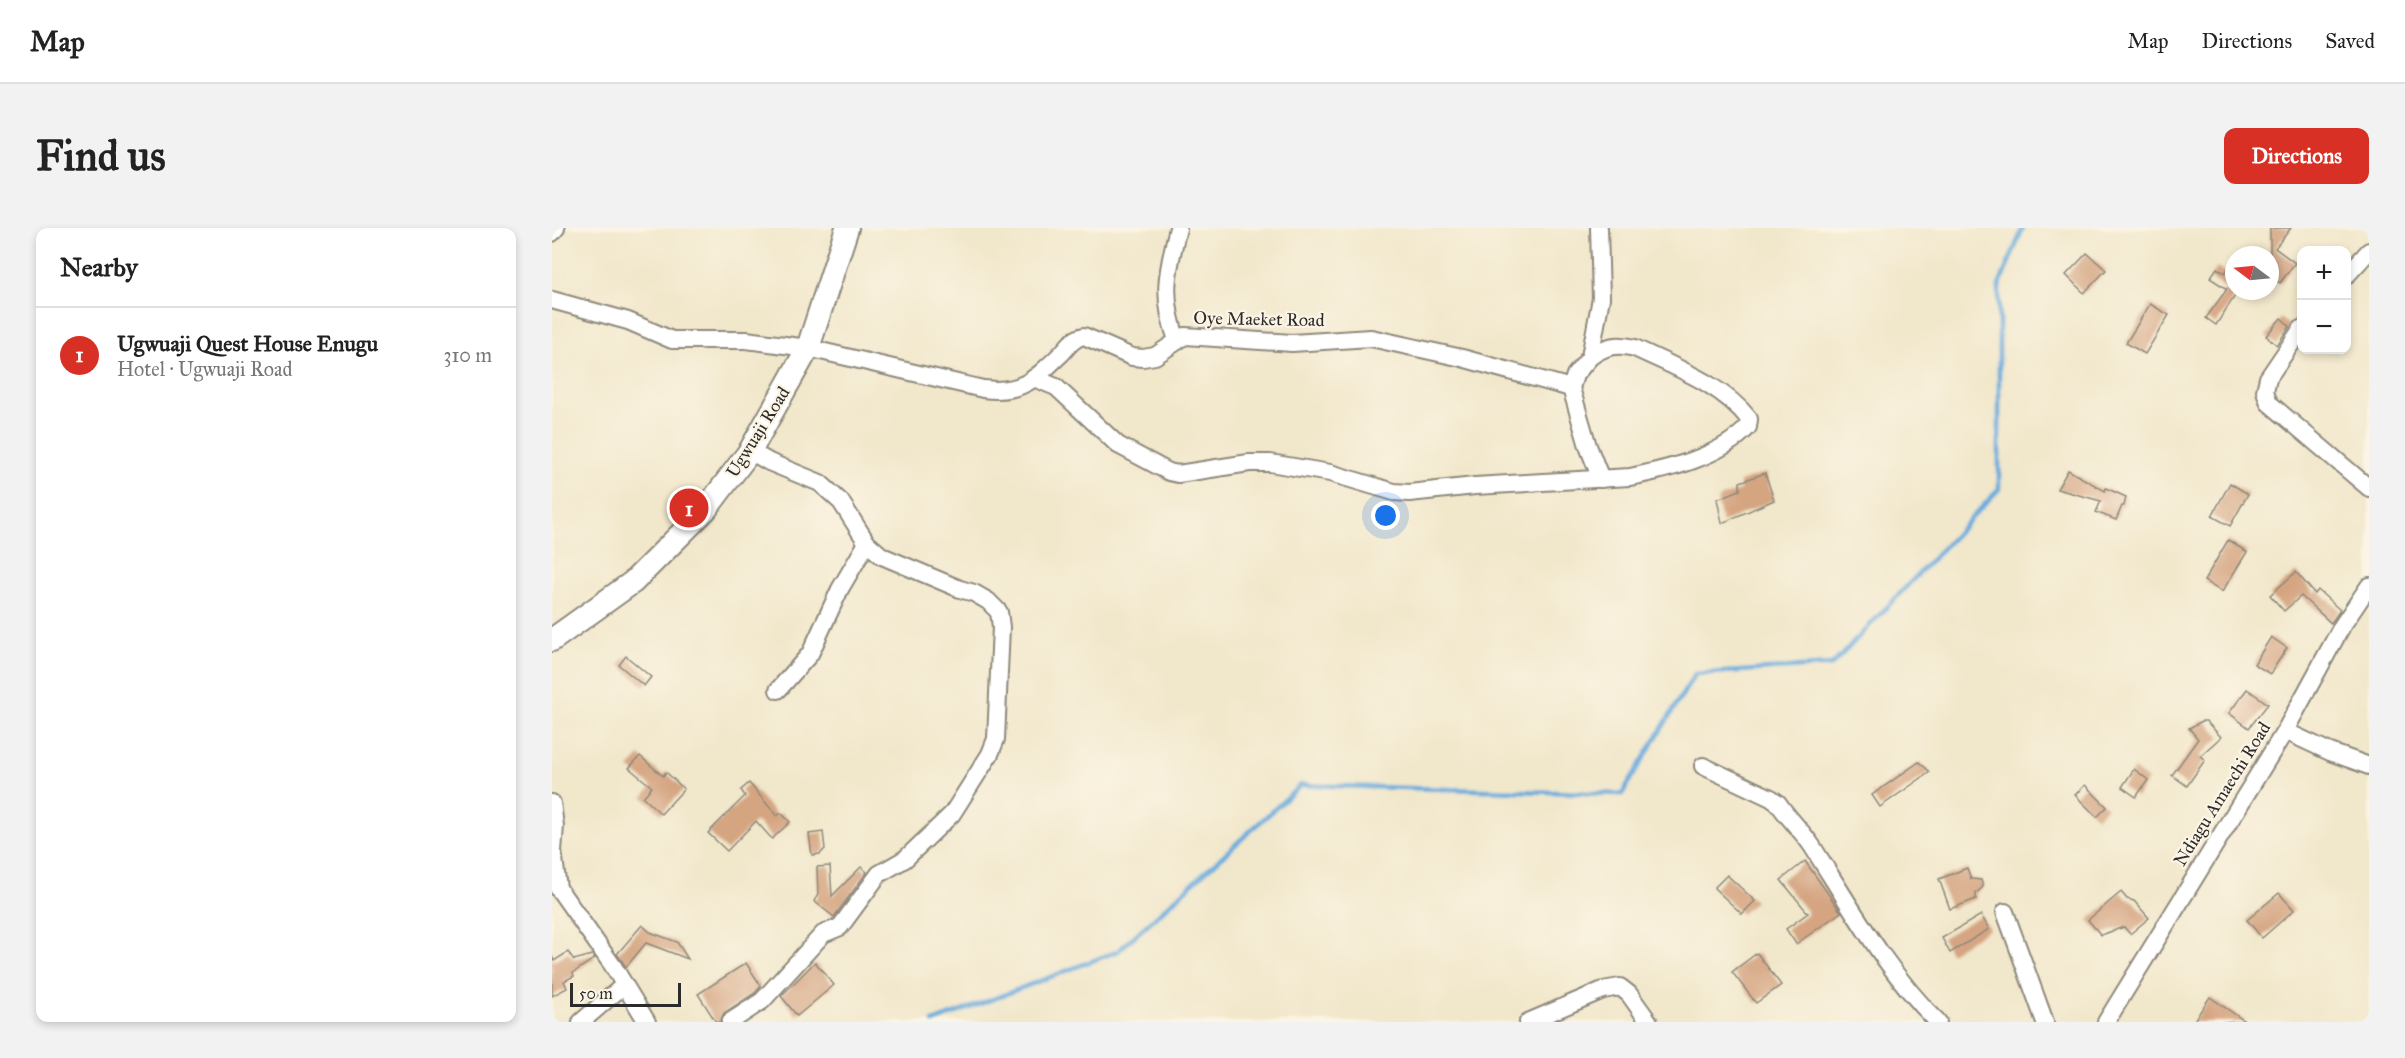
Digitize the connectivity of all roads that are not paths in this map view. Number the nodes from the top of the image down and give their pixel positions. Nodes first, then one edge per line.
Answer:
1 (556, 228) edge
2 (847, 228) edge
3 (1178, 228) edge
4 (1599, 228) edge
5 (552, 233) edge
6 (2369, 250) edge
7 (2351, 270) edge
8 (552, 300) edge
9 (2297, 334) edge
10 (1177, 340) junction
11 (808, 348) junction
12 (1590, 357) junction
13 (1034, 378) junction
14 (1571, 388) junction
15 (750, 451) junction
16 (1601, 479) junction
17 (2369, 488) edge
18 (867, 543) junction
19 (2369, 586) edge
20 (552, 640) edge
21 (778, 690) dead end
22 (2285, 731) junction
23 (1703, 766) dead end
24 (2369, 766) edge
25 (552, 802) edge
26 (2005, 912) dead end
27 (624, 985) junction
28 (581, 1022) edge
29 (647, 1022) edge
30 (730, 1022) edge
31 (1528, 1022) edge
32 (1649, 1022) edge
33 (1938, 1022) edge
34 (2045, 1022) edge
35 (2106, 1022) edge

1 - 5 street
2 - 11 main road, Ugwuaji Road
3 - 10 street
4 - 12 street
6 - 7 street
8 - 11 street, Oye Maeket Road
9 - 17 street
10 - 13 street, Oye Maeket Road
10 - 14 street, Oye Maeket Road
11 - 13 street, Oye Maeket Road
11 - 15 main road, Ugwuaji Road
12 - 14 street
12 - 16 street
13 - 16 street
14 - 16 street
15 - 18 street
15 - 20 main road, Ugwuaji Road
18 - 21 street
18 - 30 street
19 - 22 street, Ndiagu Amaechi Road
22 - 24 street
22 - 35 street, Ndiagu Amaechi Road
23 - 33 street
25 - 27 street
26 - 34 street
27 - 28 street
27 - 29 street
31 - 32 street

